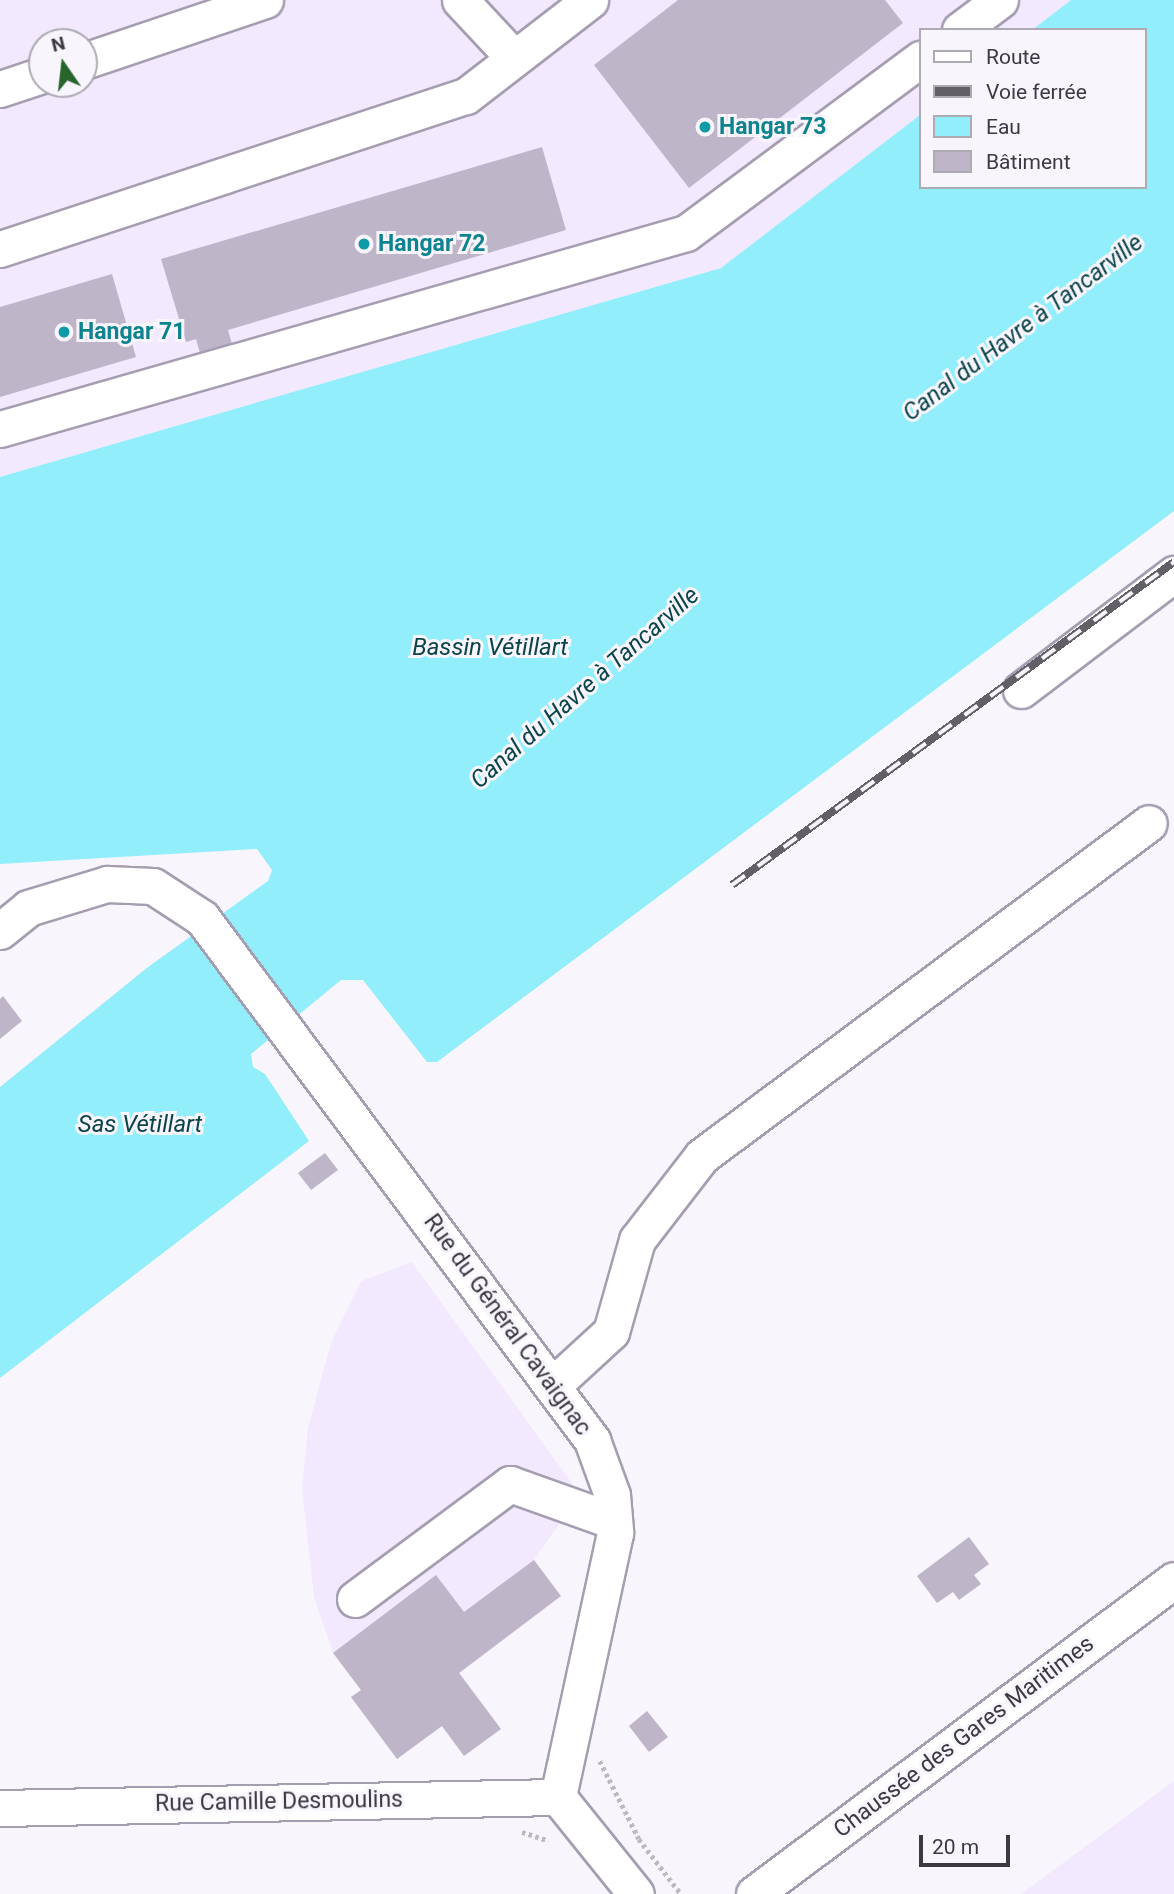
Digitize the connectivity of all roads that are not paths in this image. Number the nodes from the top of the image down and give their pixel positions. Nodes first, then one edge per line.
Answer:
1 (265, 0) edge
2 (460, 0) edge
3 (590, 0) edge
4 (1000, 0) edge
5 (963, 28) edge
6 (98, 56) edge
7 (514, 58) junction
8 (918, 60) edge
9 (28, 80) edge
10 (0, 89) edge
11 (0, 249) edge
12 (0, 429) edge
13 (1174, 574) edge
14 (1021, 690) dead end
15 (1149, 823) dead end
16 (0, 931) edge
17 (552, 1386) junction
18 (614, 1521) junction
19 (1174, 1580) edge
20 (355, 1599) dead end
21 (558, 1797) junction
22 (0, 1808) edge
23 (636, 1894) edge
24 (754, 1894) edge

1 - 6 street
2 - 7 street
3 - 7 street
4 - 5 street
7 - 11 street
8 - 12 street
9 - 10 street
13 - 14 street
15 - 17 street
16 - 17 street, Rue du Général Cavaignac
17 - 18 street, Rue du Général Cavaignac
18 - 20 street
18 - 21 street, Rue du Général Cavaignac
19 - 24 street, Chaussée des Gares Maritimes
21 - 22 street, Rue Camille Desmoulins
21 - 23 street

